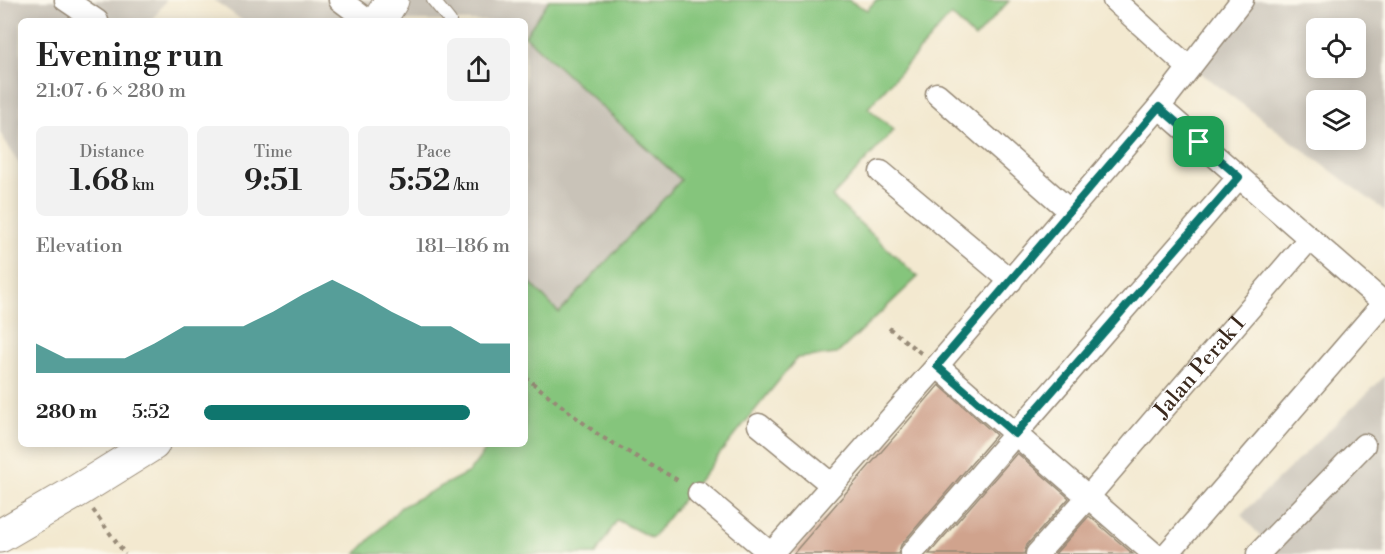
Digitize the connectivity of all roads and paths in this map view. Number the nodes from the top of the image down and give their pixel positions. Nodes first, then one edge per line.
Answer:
1 (66, 0) edge
2 (340, 0) edge
3 (392, 0) edge
4 (433, 0) edge
5 (1114, 0) edge
6 (1242, 0) edge
7 (93, 18) edge
8 (364, 18) edge
9 (381, 18) edge
10 (448, 18) edge
11 (1189, 68) junction
12 (937, 94) dead end
13 (1159, 107) junction
14 (881, 172) dead end
15 (1239, 177) junction
16 (1070, 211) junction
17 (1310, 238) junction
18 (1011, 281) junction
19 (1385, 303) edge
20 (889, 328) dead end
21 (937, 366) junction
22 (528, 379) edge
23 (759, 425) dead end
24 (1015, 434) junction
25 (1364, 446) dead end
26 (148, 447) edge
27 (832, 485) junction
28 (79, 490) junction
29 (699, 493) joint
30 (1088, 498) junction
31 (0, 536) edge
32 (125, 554) edge
33 (771, 554) edge
34 (911, 554) edge
35 (1037, 554) edge
36 (1154, 554) edge
37 (1167, 554) edge
38 (1258, 554) edge

1 - 7 street
2 - 8 street
3 - 9 street
4 - 10 lane
5 - 11 street
6 - 11 street
11 - 13 street
12 - 16 street
13 - 15 street
13 - 16 street
14 - 18 street
15 - 17 street
15 - 24 street
16 - 18 street
17 - 19 street
17 - 30 street, Jalan Perak 1
18 - 21 street
19 - 37 street
20 - 21 path
21 - 24 street
21 - 27 street
22 - 29 path
23 - 27 street
24 - 30 street
24 - 34 street
25 - 38 street
26 - 28 street
27 - 33 street
28 - 31 street
28 - 32 path
29 - 33 street
30 - 35 street, Jalan Perak 1
30 - 36 street

